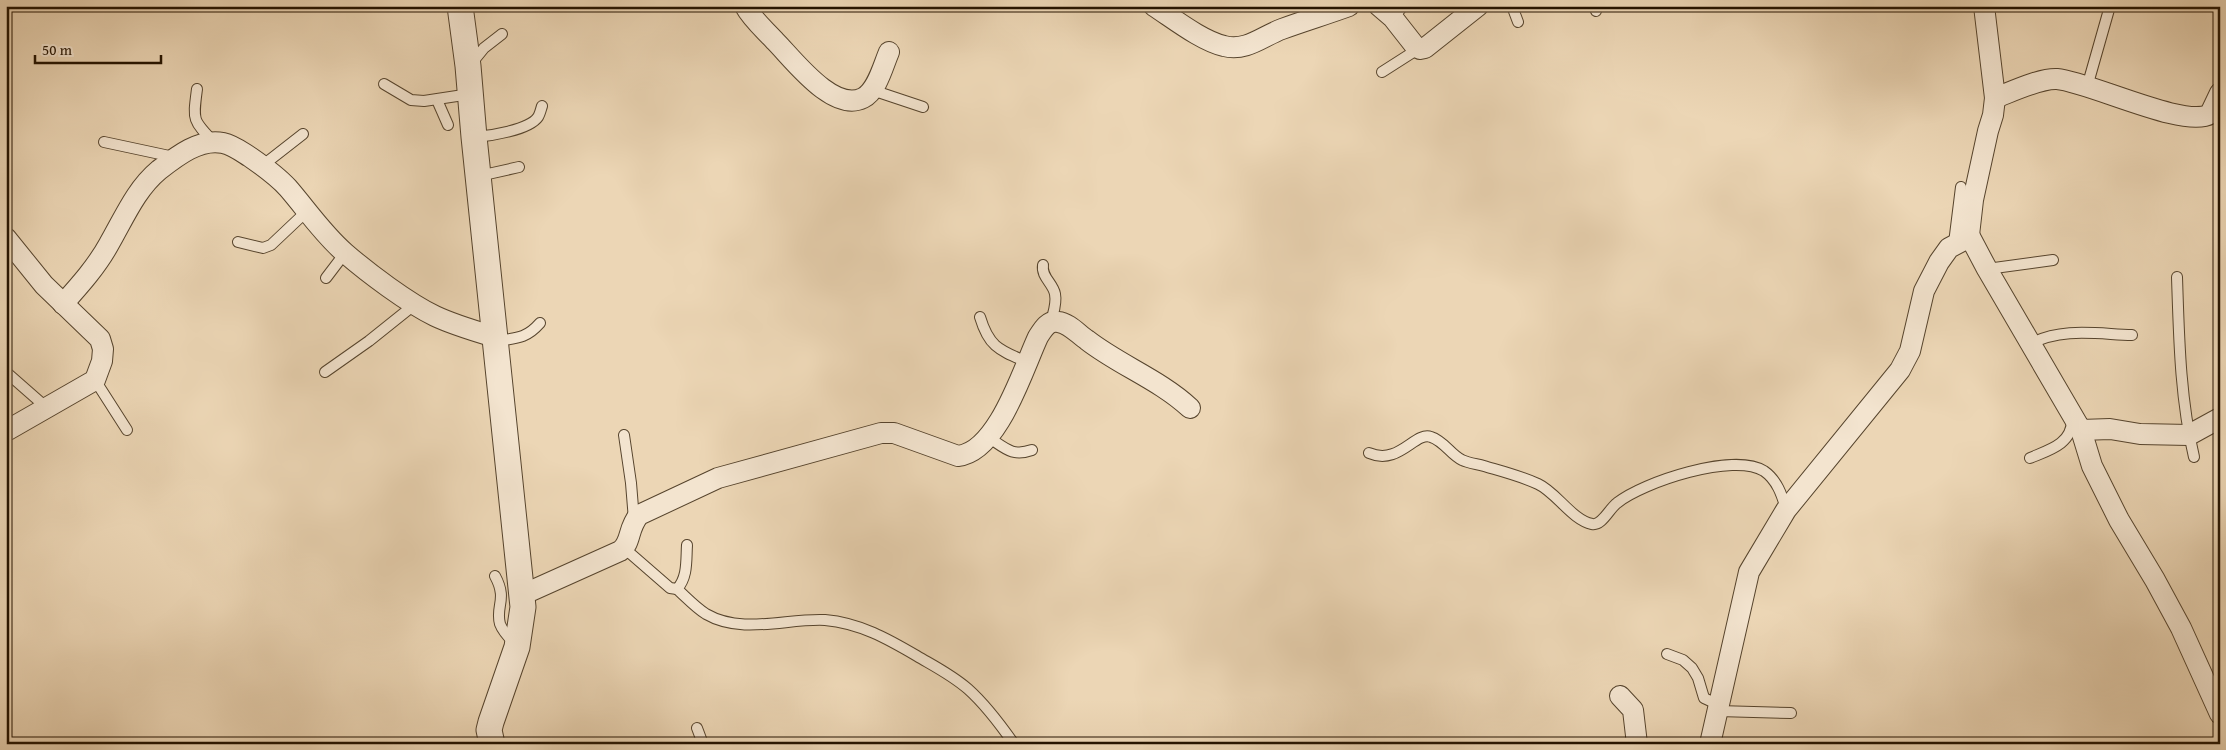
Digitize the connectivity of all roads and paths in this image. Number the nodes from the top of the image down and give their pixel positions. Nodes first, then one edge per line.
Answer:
1 (460, 6) edge
2 (745, 6) edge
3 (1154, 6) edge
4 (1348, 6) edge
5 (1478, 6) edge
6 (1512, 6) edge
7 (1984, 6) edge
8 (2110, 6) edge
9 (1392, 10) edge
10 (1518, 22) dead end
11 (502, 34) dead end
12 (1418, 49) junction
13 (889, 52) dead end
14 (468, 66) junction
15 (1382, 72) dead end
16 (384, 84) dead end
17 (2087, 87) junction
18 (197, 89) dead end
19 (872, 90) junction
20 (2220, 93) edge
21 (470, 94) junction
22 (1995, 98) junction
23 (437, 100) junction
24 (542, 106) dead end
25 (923, 106) dead end
26 (448, 125) dead end
27 (303, 134) dead end
28 (474, 137) junction
29 (104, 142) dead end
30 (214, 142) junction
31 (177, 158) junction
32 (262, 166) junction
33 (519, 167) dead end
34 (479, 176) junction
35 (1961, 186) dead end
36 (307, 212) junction
37 (6, 238) edge
38 (1962, 239) junction
39 (238, 242) dead end
40 (345, 253) junction
41 (2053, 260) dead end
42 (1043, 265) dead end
43 (1986, 268) junction
44 (2177, 277) dead end
45 (326, 278) dead end
46 (63, 304) junction
47 (414, 305) junction
48 (980, 317) dead end
49 (1050, 322) junction
50 (540, 323) dead end
51 (2132, 335) dead end
52 (495, 339) junction
53 (2030, 344) junction
54 (1027, 362) junction
55 (6, 372) edge
56 (325, 372) dead end
57 (95, 380) junction
58 (47, 408) junction
59 (1190, 408) dead end
60 (2070, 409) junction
61 (2220, 418) edge
62 (127, 430) dead end
63 (2081, 430) junction
64 (6, 431) edge
65 (624, 435) dead end
66 (2189, 435) junction
67 (988, 438) junction
68 (1032, 450) dead end
69 (1369, 453) dead end
70 (2194, 457) dead end
71 (2030, 458) dead end
72 (1786, 510) junction
73 (634, 521) junction
74 (688, 545) dead end
75 (624, 548) junction
76 (495, 576) dead end
77 (677, 589) junction
78 (522, 596) junction
79 (517, 647) junction
80 (1667, 654) dead end
81 (1620, 696) dead end
82 (1718, 708) junction
83 (1791, 713) dead end
84 (2220, 714) edge
85 (697, 728) dead end
86 (492, 744) edge
87 (703, 744) edge
88 (1014, 744) edge
89 (1637, 744) edge
90 (1710, 744) edge

1 - 14 street
2 - 19 street
3 - 4 street
5 - 12 street
6 - 10 lane
7 - 22 street
8 - 17 lane
9 - 12 street
11 - 14 lane
12 - 15 lane
13 - 19 street
14 - 21 street
16 - 23 lane
17 - 20 street
17 - 22 street
18 - 30 lane
19 - 25 lane
21 - 23 lane
21 - 28 street
22 - 38 street
23 - 26 lane
24 - 28 lane
27 - 32 lane
28 - 34 street
29 - 31 lane
30 - 31 street
30 - 32 street
31 - 46 street
32 - 36 street
33 - 34 lane
34 - 52 street
35 - 38 lane
36 - 39 lane
36 - 40 street
37 - 46 street
38 - 43 street
38 - 72 street
40 - 45 lane
40 - 47 street
41 - 43 lane
42 - 49 lane
43 - 53 street
44 - 66 lane
46 - 57 street
47 - 52 street
47 - 56 lane
48 - 54 lane
49 - 54 street
49 - 59 street
50 - 52 lane
51 - 53 lane
52 - 78 street
53 - 60 street
54 - 67 street
55 - 58 lane
57 - 58 street
57 - 62 lane
58 - 64 street
60 - 63 street
60 - 71 lane
61 - 66 street
63 - 66 street
63 - 84 street
65 - 73 lane
66 - 70 lane
67 - 68 lane
67 - 73 street
69 - 72 lane
72 - 82 street
73 - 75 street
74 - 77 lane
75 - 77 lane
75 - 78 street
76 - 79 lane
77 - 88 lane
78 - 79 street
79 - 86 street
80 - 82 lane
81 - 89 street
82 - 83 lane
82 - 90 street
85 - 87 lane

